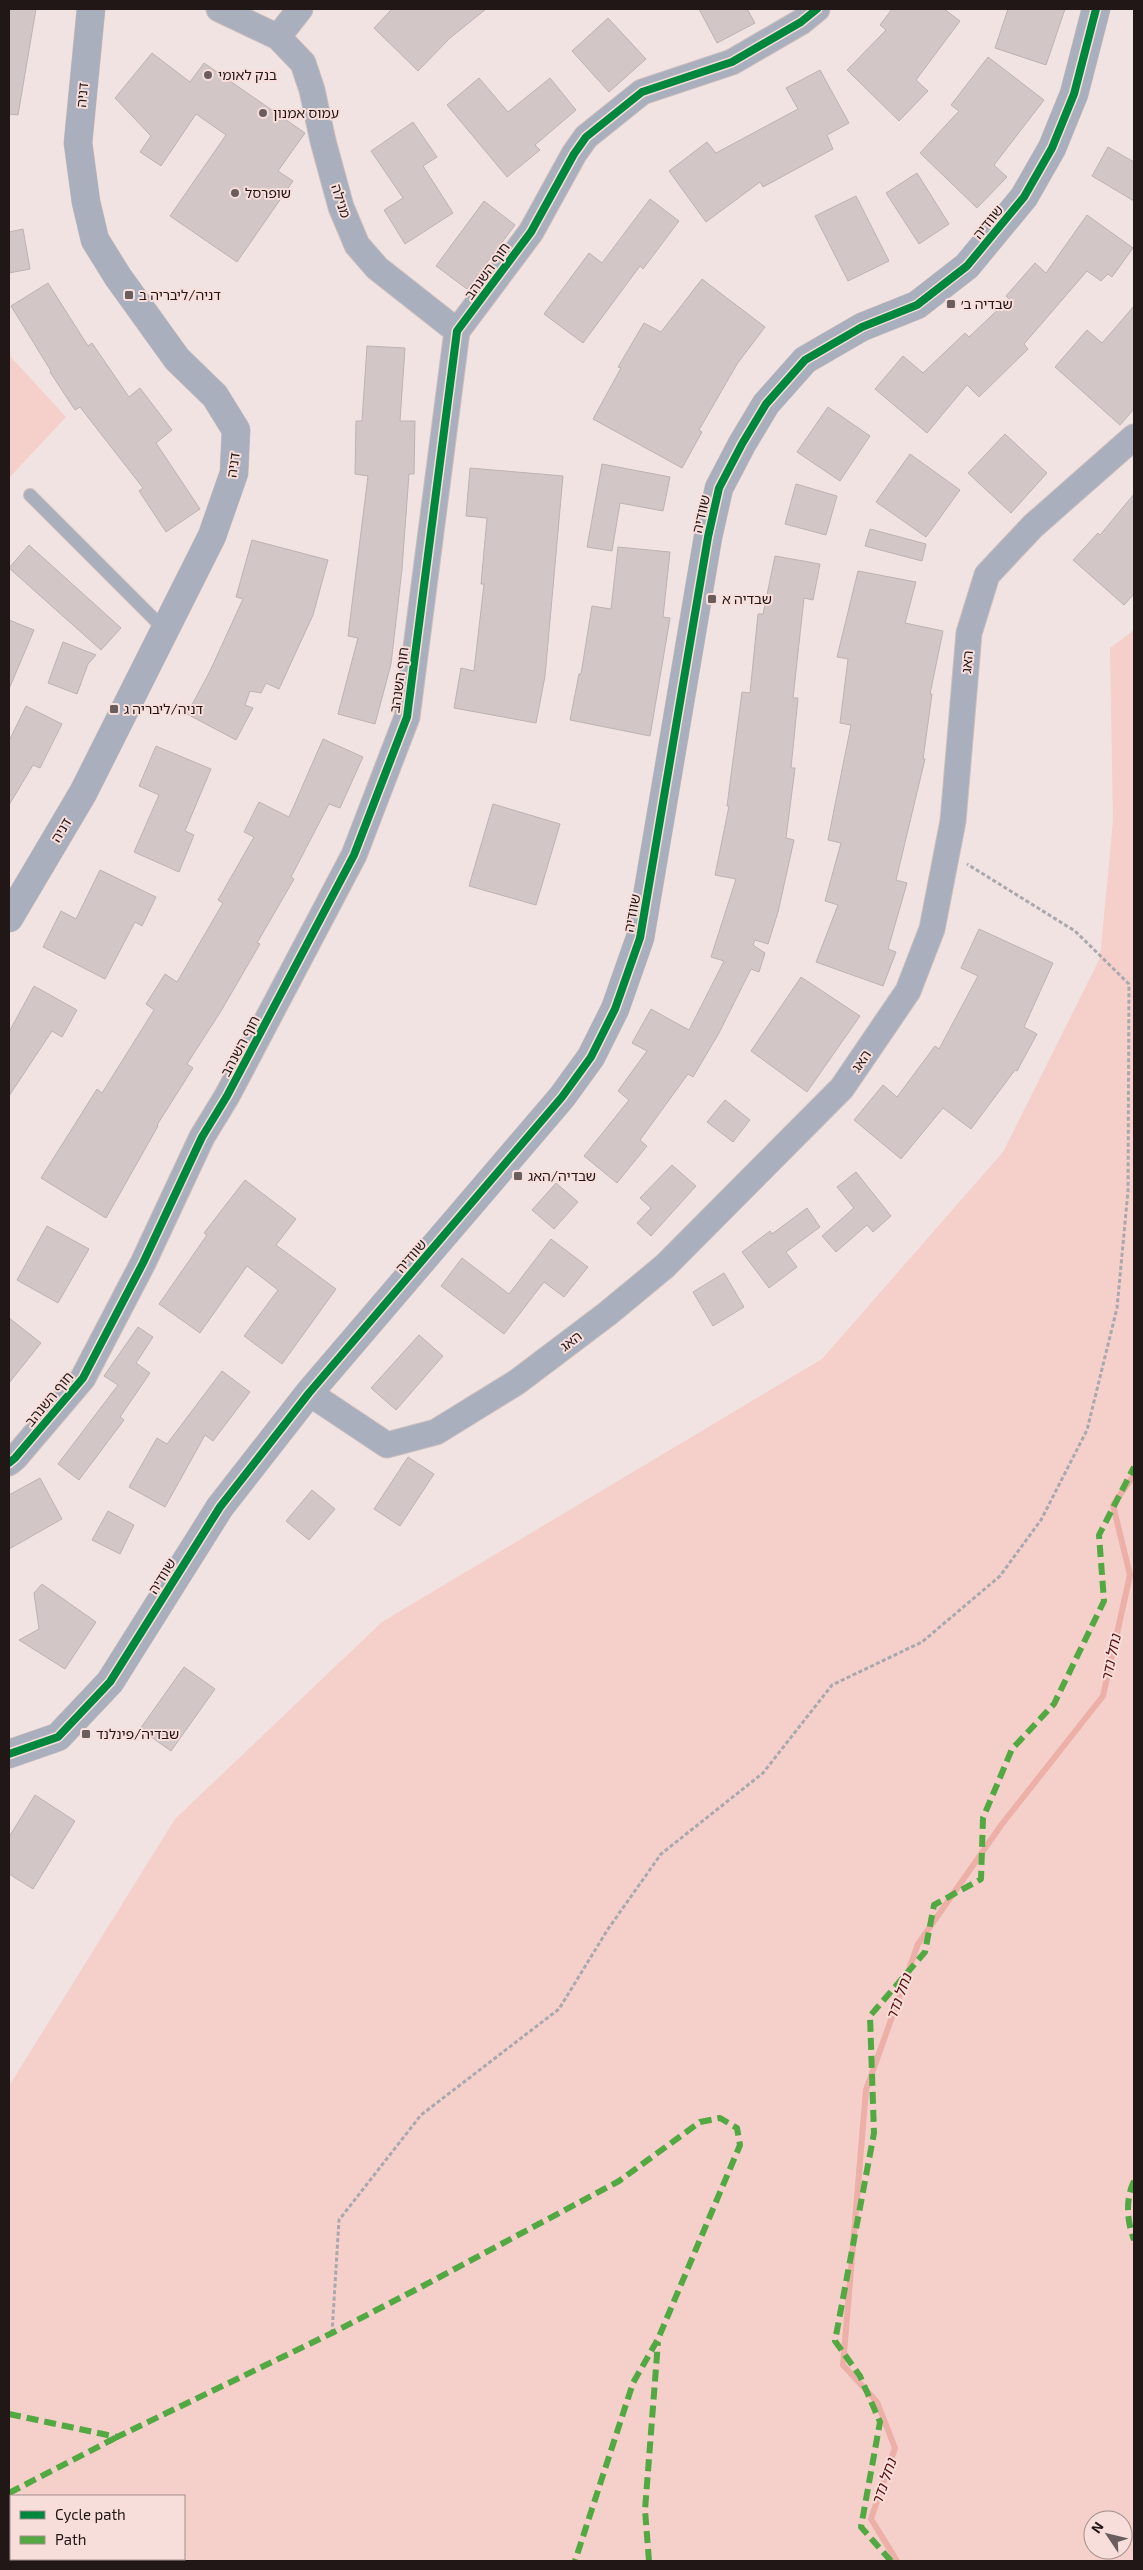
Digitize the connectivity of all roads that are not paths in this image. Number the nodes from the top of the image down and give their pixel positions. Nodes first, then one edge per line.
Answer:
1 (91, 9) edge
2 (219, 9) edge
3 (300, 9) edge
4 (817, 9) edge
5 (1096, 9) edge
6 (278, 37) junction
7 (457, 331) junction
8 (1134, 437) edge
9 (30, 495) dead end
10 (165, 630) junction
11 (9, 918) edge
12 (310, 1393) junction
13 (9, 1463) edge
14 (9, 1754) edge

1 - 10 street, דניה
2 - 6 street
3 - 6 street
4 - 7 street, חוף השנהב
5 - 12 street, שוודיה
6 - 7 street, מנילה
7 - 13 street, חוף השנהב
8 - 12 street, האג
9 - 10 lane
10 - 11 street, דניה
12 - 14 street, שוודיה

